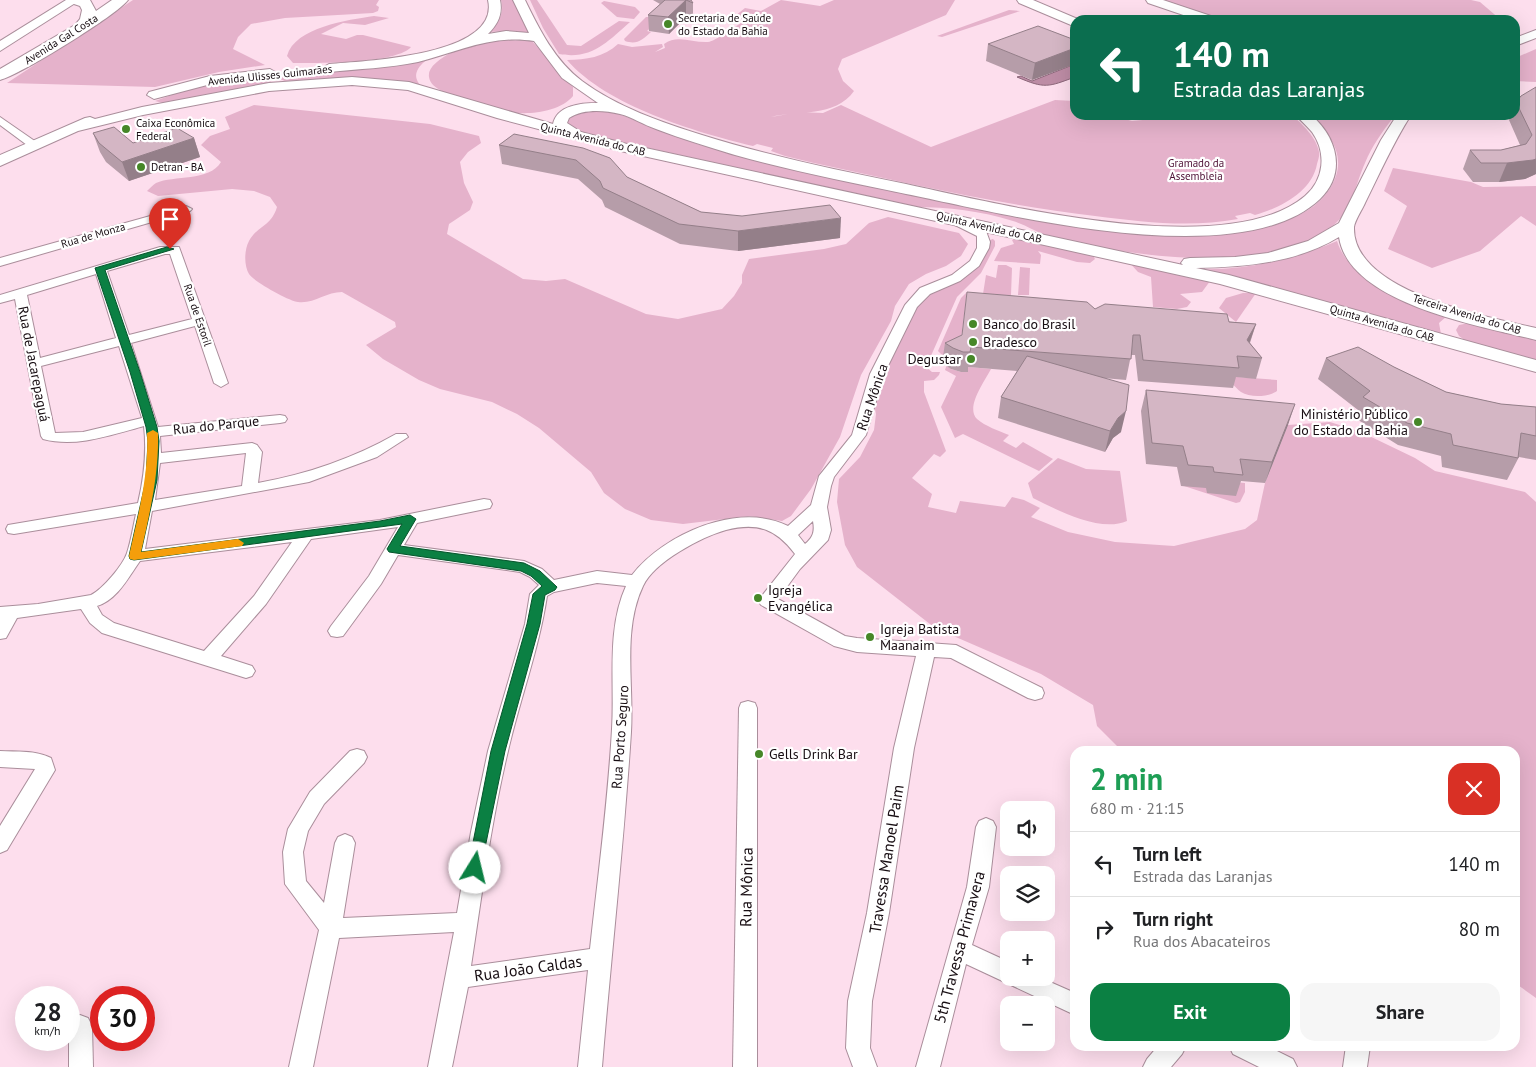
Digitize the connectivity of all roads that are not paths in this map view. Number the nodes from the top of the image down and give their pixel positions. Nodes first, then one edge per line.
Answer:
1 (79, 0) edge
2 (121, 0) edge
3 (494, 0) edge
4 (519, 0) edge
5 (1022, 0) edge
6 (1152, 0) edge
7 (1196, 15) edge
8 (1070, 20) edge
9 (78, 31) junction
10 (1536, 34) edge
11 (538, 38) junction
12 (1520, 40) edge
13 (469, 42) junction
14 (0, 47) edge
15 (452, 49) junction
16 (314, 69) dead end
17 (0, 75) edge
18 (285, 76) junction
19 (574, 82) junction
20 (440, 95) junction
21 (154, 96) junction
22 (167, 106) junction
23 (502, 115) junction
24 (635, 116) junction
25 (1308, 120) edge
26 (1401, 120) edge
27 (2, 124) edge
28 (76, 128) junction
29 (579, 136) junction
30 (35, 146) junction
31 (0, 161) edge
32 (186, 208) dead end
33 (949, 218) junction
34 (1346, 226) junction
35 (1105, 253) junction
36 (0, 262) edge
37 (100, 268) junction
38 (20, 292) junction
39 (0, 299) edge
40 (1472, 318) junction
41 (200, 322) junction
42 (1536, 334) edge
43 (125, 340) junction
44 (1468, 348) junction
45 (35, 363) junction
46 (1536, 366) edge
47 (221, 383) dead end
48 (280, 419) dead end
49 (151, 426) junction
50 (48, 436) joint
51 (401, 437) dead end
52 (154, 459) junction
53 (249, 490) junction
54 (484, 504) dead end
55 (146, 506) junction
56 (819, 507) junction
57 (410, 519) junction
58 (14, 529) dead end
59 (306, 534) junction
60 (789, 535) junction
61 (393, 549) junction
62 (804, 554) junction
63 (134, 556) junction
64 (637, 580) junction
65 (551, 587) junction
66 (86, 603) junction
67 (6, 612) edge
68 (337, 631) dead end
69 (0, 632) edge
70 (926, 650) junction
71 (208, 660) junction
72 (246, 671) dead end
73 (1036, 693) dead end
74 (748, 708) dead end
75 (357, 757) dead end
76 (0, 759) edge
77 (986, 827) dead end
78 (345, 843) dead end
79 (0, 844) edge
80 (467, 922) junction
81 (330, 928) junction
82 (958, 950) junction
83 (599, 958) junction
84 (1000, 970) edge
85 (458, 978) junction
86 (1035, 986) edge
87 (1070, 1002) edge
88 (80, 1026) dead end
89 (1170, 1051) edge
90 (1252, 1051) edge
91 (1358, 1051) edge
92 (81, 1067) edge
93 (301, 1067) edge
94 (440, 1067) edge
95 (590, 1067) edge
96 (744, 1067) edge
97 (865, 1067) edge
98 (928, 1067) edge
99 (1156, 1067) edge
100 (1285, 1067) edge
101 (1356, 1067) edge

1 - 9 main road
1 - 14 main road
2 - 9 main road, Avenida Gal Costa
3 - 13 main road
4 - 11 main road, Quinta Avenida do CAB
5 - 8 main road
6 - 7 main road
9 - 17 main road, Avenida Gal Costa
10 - 12 main road
11 - 13 main road
11 - 19 main road, Quinta Avenida do CAB
13 - 15 main road, Avenida Ulisses Guimarães
15 - 16 main road, Avenida Ulisses Guimarães
15 - 20 main road
18 - 20 main road, Avenida Ulisses Guimarães
18 - 21 main road, Avenida Ulisses Guimarães
18 - 22 main road, Avenida Ulisses Guimarães
19 - 23 main road
19 - 24 main road, Quinta Avenida do CAB
20 - 23 main road, Quinta Avenida do CAB
21 - 22 main road
21 - 28 main road, Avenida Ulisses Guimarães
22 - 28 main road, Avenida Ulisses Guimarães
23 - 29 main road, Quinta Avenida do CAB
24 - 25 main road, Quinta Avenida do CAB
24 - 29 main road
26 - 34 main road
27 - 30 street
28 - 30 main road, Avenida Ulisses Guimarães
29 - 33 main road, Quinta Avenida do CAB
30 - 31 main road, Avenida Ulisses Guimarães
32 - 36 street, Rua de Monza
33 - 35 main road, Quinta Avenida do CAB
33 - 56 street, Rua Mônica
34 - 35 main road
34 - 40 main road, Terceira Avenida do CAB
35 - 44 main road, Quinta Avenida do CAB
37 - 38 street, Rua de Estoril
37 - 41 street, Rua de Estoril
37 - 43 street
38 - 39 street, Rua de Estoril
38 - 45 street, Rua de Jacarepaguá
40 - 42 main road, Terceira Avenida do CAB
40 - 44 main road
41 - 43 street
41 - 47 street, Rua de Estoril
43 - 45 street
43 - 49 street
44 - 46 main road, Quinta Avenida do CAB
45 - 50 street, Rua de Jacarepaguá
48 - 49 street, Rua do Parque
49 - 50 street, Rua do Parque
49 - 52 street
51 - 53 street
52 - 53 street
52 - 55 street
53 - 55 street
54 - 57 street
55 - 58 street
55 - 63 street
56 - 60 street
56 - 62 street, Rua Mônica
57 - 59 street
57 - 61 street
59 - 63 street
59 - 71 street
60 - 62 street, Rua Porto Seguro
60 - 64 street, Rua Porto Seguro
61 - 65 street
61 - 68 street
62 - 70 street, Rua Mônica
63 - 66 street
64 - 65 street
64 - 83 street, Rua Porto Seguro
65 - 80 street
66 - 67 street
66 - 71 street
67 - 69 street
70 - 73 street
70 - 97 street, Travessa Manoel Paim
71 - 72 street
74 - 96 street, Rua Mônica
75 - 81 street
76 - 79 street
77 - 82 street, 5th Travessa Primavera
78 - 81 street
80 - 81 street
80 - 85 street
81 - 93 street
82 - 84 street
82 - 98 street, 5th Travessa Primavera
83 - 85 street, Rua João Caldas
83 - 95 street, Rua Porto Seguro
85 - 94 street
86 - 87 street
88 - 92 street
89 - 99 street
90 - 100 street
91 - 101 street

